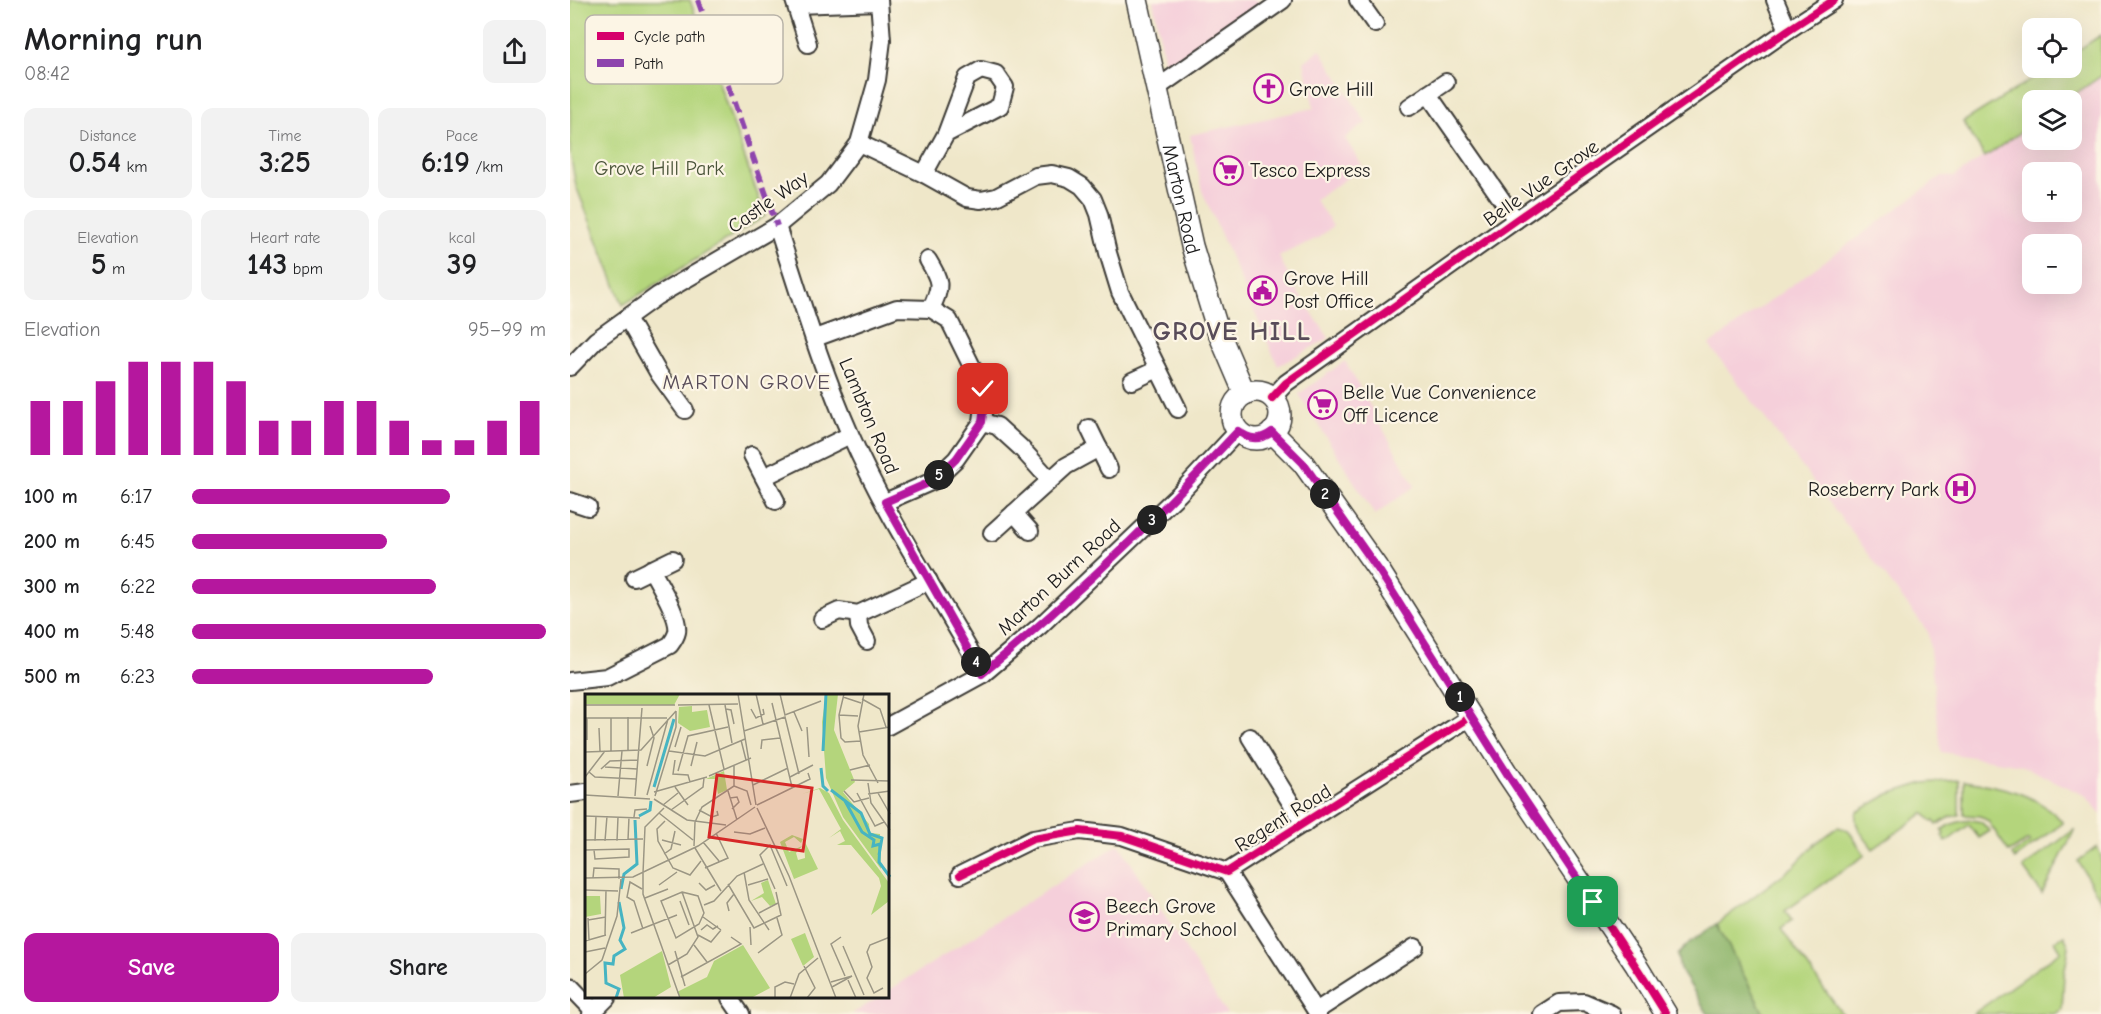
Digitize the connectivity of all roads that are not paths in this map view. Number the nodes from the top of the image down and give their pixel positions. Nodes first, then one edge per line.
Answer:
1 (1137, 0) edge
2 (1358, 0) edge
3 (1775, 0) edge
4 (1834, 0) edge
5 (879, 1) edge
6 (795, 3) edge
7 (1274, 3) edge
8 (1374, 24) dead end
9 (1788, 30) junction
10 (808, 44) dead end
11 (1446, 82) dead end
12 (1157, 88) junction
13 (1428, 94) junction
14 (1409, 107) dead end
15 (946, 134) dead end
16 (859, 143) junction
17 (924, 174) junction
18 (1516, 220) junction
19 (777, 226) junction
20 (928, 260) dead end
21 (931, 309) junction
22 (627, 318) junction
23 (815, 338) junction
24 (570, 367) edge
25 (1158, 369) junction
26 (1132, 381) dead end
27 (1245, 394) junction
28 (1272, 398) junction
29 (1178, 408) dead end
30 (685, 410) dead end
31 (982, 422) junction
32 (1089, 428) dead end
33 (1238, 431) junction
34 (1272, 432) junction
35 (850, 435) junction
36 (1099, 448) junction
37 (752, 455) dead end
38 (1109, 470) dead end
39 (764, 477) junction
40 (1050, 480) junction
41 (570, 501) edge
42 (776, 501) dead end
43 (885, 502) junction
44 (588, 507) dead end
45 (1014, 513) junction
46 (1030, 531) dead end
47 (992, 533) dead end
48 (673, 559) dead end
49 (651, 569) junction
50 (634, 578) dead end
51 (929, 581) junction
52 (858, 614) junction
53 (822, 620) dead end
54 (867, 641) dead end
55 (982, 674) junction
56 (570, 681) edge
57 (1472, 716) junction
58 (890, 725) edge
59 (1250, 737) dead end
60 (585, 792) edge
61 (570, 794) edge
62 (1304, 824) junction
63 (1227, 872) junction
64 (960, 875) dead end
65 (1415, 947) dead end
66 (570, 986) edge
67 (606, 999) edge
68 (731, 999) edge
69 (592, 1012) edge
70 (1317, 1013) edge
71 (741, 1014) edge
72 (1542, 1014) edge
73 (1612, 1014) edge
74 (1666, 1014) edge

1 - 12 main road, Marton Road
2 - 8 street
3 - 9 street
4 - 9 street, Belle Vue Grove
5 - 6 street
5 - 16 street, Castle Way
6 - 10 street
7 - 12 street
9 - 18 street, Belle Vue Grove
11 - 13 street
12 - 27 main road, Marton Road
13 - 14 street
13 - 18 street
15 - 17 street
16 - 17 street
16 - 19 street, Castle Way
17 - 25 street
18 - 28 street, Belle Vue Grove
19 - 22 street, Castle Way
19 - 23 street, Lambton Road
20 - 21 street
21 - 23 street
21 - 31 street
22 - 24 street, Castle Way
22 - 30 street
23 - 35 street, Lambton Road
25 - 26 street
25 - 29 street
27 - 28 main road
27 - 33 main road
28 - 34 main road
31 - 40 street
31 - 43 street
32 - 36 street
33 - 34 main road
33 - 55 street, Marton Burn Road
34 - 57 main road
35 - 39 street
35 - 43 street, Lambton Road
36 - 38 street
36 - 40 street
37 - 39 street
39 - 42 street
40 - 45 street
41 - 44 street
43 - 51 street, Lambton Road
45 - 46 street
45 - 47 street
48 - 49 street
49 - 50 street
49 - 56 street
51 - 52 street
51 - 55 street, Lambton Road
52 - 53 street
52 - 54 street
55 - 58 street, Marton Burn Road
57 - 62 street, Regent Road
57 - 74 main road
59 - 62 street
60 - 61 street
62 - 63 street, Regent Road
63 - 64 street, Regent Road
63 - 70 street
65 - 70 street
66 - 69 street
67 - 69 street
68 - 71 street
72 - 73 street

